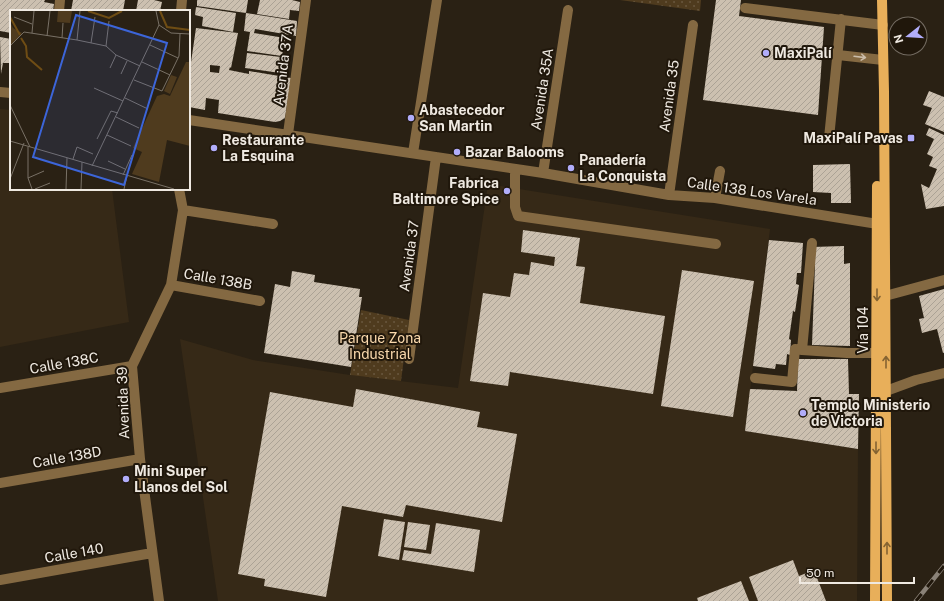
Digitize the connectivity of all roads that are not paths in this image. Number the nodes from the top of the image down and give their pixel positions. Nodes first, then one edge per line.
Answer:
1 (60, 0) edge
2 (182, 0) edge
3 (306, 0) edge
4 (437, 0) edge
5 (882, 0) edge
6 (746, 8) dead end
7 (59, 10) edge
8 (181, 10) edge
9 (568, 10) dead end
10 (841, 19) junction
11 (693, 24) dead end
12 (883, 25) junction
13 (838, 55) junction
14 (883, 60) junction
15 (0, 92) edge
16 (10, 93) edge
17 (190, 120) edge
18 (288, 134) junction
19 (829, 138) dead end
20 (412, 153) junction
21 (436, 157) junction
22 (515, 169) junction
23 (720, 171) dead end
24 (544, 173) junction
25 (179, 190) edge
26 (669, 194) junction
27 (715, 198) junction
28 (183, 210) junction
29 (273, 224) dead end
30 (881, 224) junction
31 (812, 243) dead end
32 (716, 244) dead end
33 (944, 280) edge
34 (171, 285) junction
35 (885, 296) junction
36 (260, 301) dead end
37 (802, 350) junction
38 (876, 353) junction
39 (409, 359) dead end
40 (132, 366) junction
41 (944, 373) edge
42 (755, 378) dead end
43 (0, 388) edge
44 (886, 390) junction
45 (140, 459) junction
46 (0, 483) edge
47 (152, 553) junction
48 (0, 580) edge
49 (159, 601) edge
50 (875, 601) edge
51 (887, 601) edge

1 - 7 street
2 - 8 street
3 - 18 street, Avenida 37A
4 - 20 street
5 - 12 main road, Vía 104
6 - 10 street
9 - 24 street, Avenida 35A
10 - 12 street
10 - 13 street
11 - 26 street, Avenida 35
12 - 14 main road, Vía 104
13 -> 14 street
13 - 19 street
14 - 30 main road, Vía 104
15 - 16 street
17 - 18 street, Calle 138 Los Varela
18 - 20 street, Calle 138 Los Varela
20 - 21 street, Calle 138 Los Varela
21 - 22 street, Calle 138 Los Varela
21 - 39 street, Avenida 37
22 - 24 street, Calle 138 Los Varela
22 - 32 street
23 - 27 street
24 - 26 street, Calle 138 Los Varela
25 - 28 street, Avenida 39
26 - 27 street, Calle 138 Los Varela
27 - 30 street, Calle 138 Los Varela
28 - 29 street
28 - 34 street, Avenida 39
30 - 35 main road, Vía 104
30 -> 38 main road, Vía 104
31 - 37 street
33 - 35 street
34 - 36 street, Calle 138B
34 - 40 street, Avenida 39
44 -> 35 main road, Vía 104
37 - 38 street
37 - 42 street
38 -> 50 main road, Vía 104
40 - 43 street, Calle 138C
40 - 45 street, Avenida 39
41 - 44 street
51 -> 44 main road, Vía 104
45 - 46 street, Calle 138D
45 - 47 street, Avenida 39
47 - 48 street, Calle 140
47 - 49 street, Avenida 39

